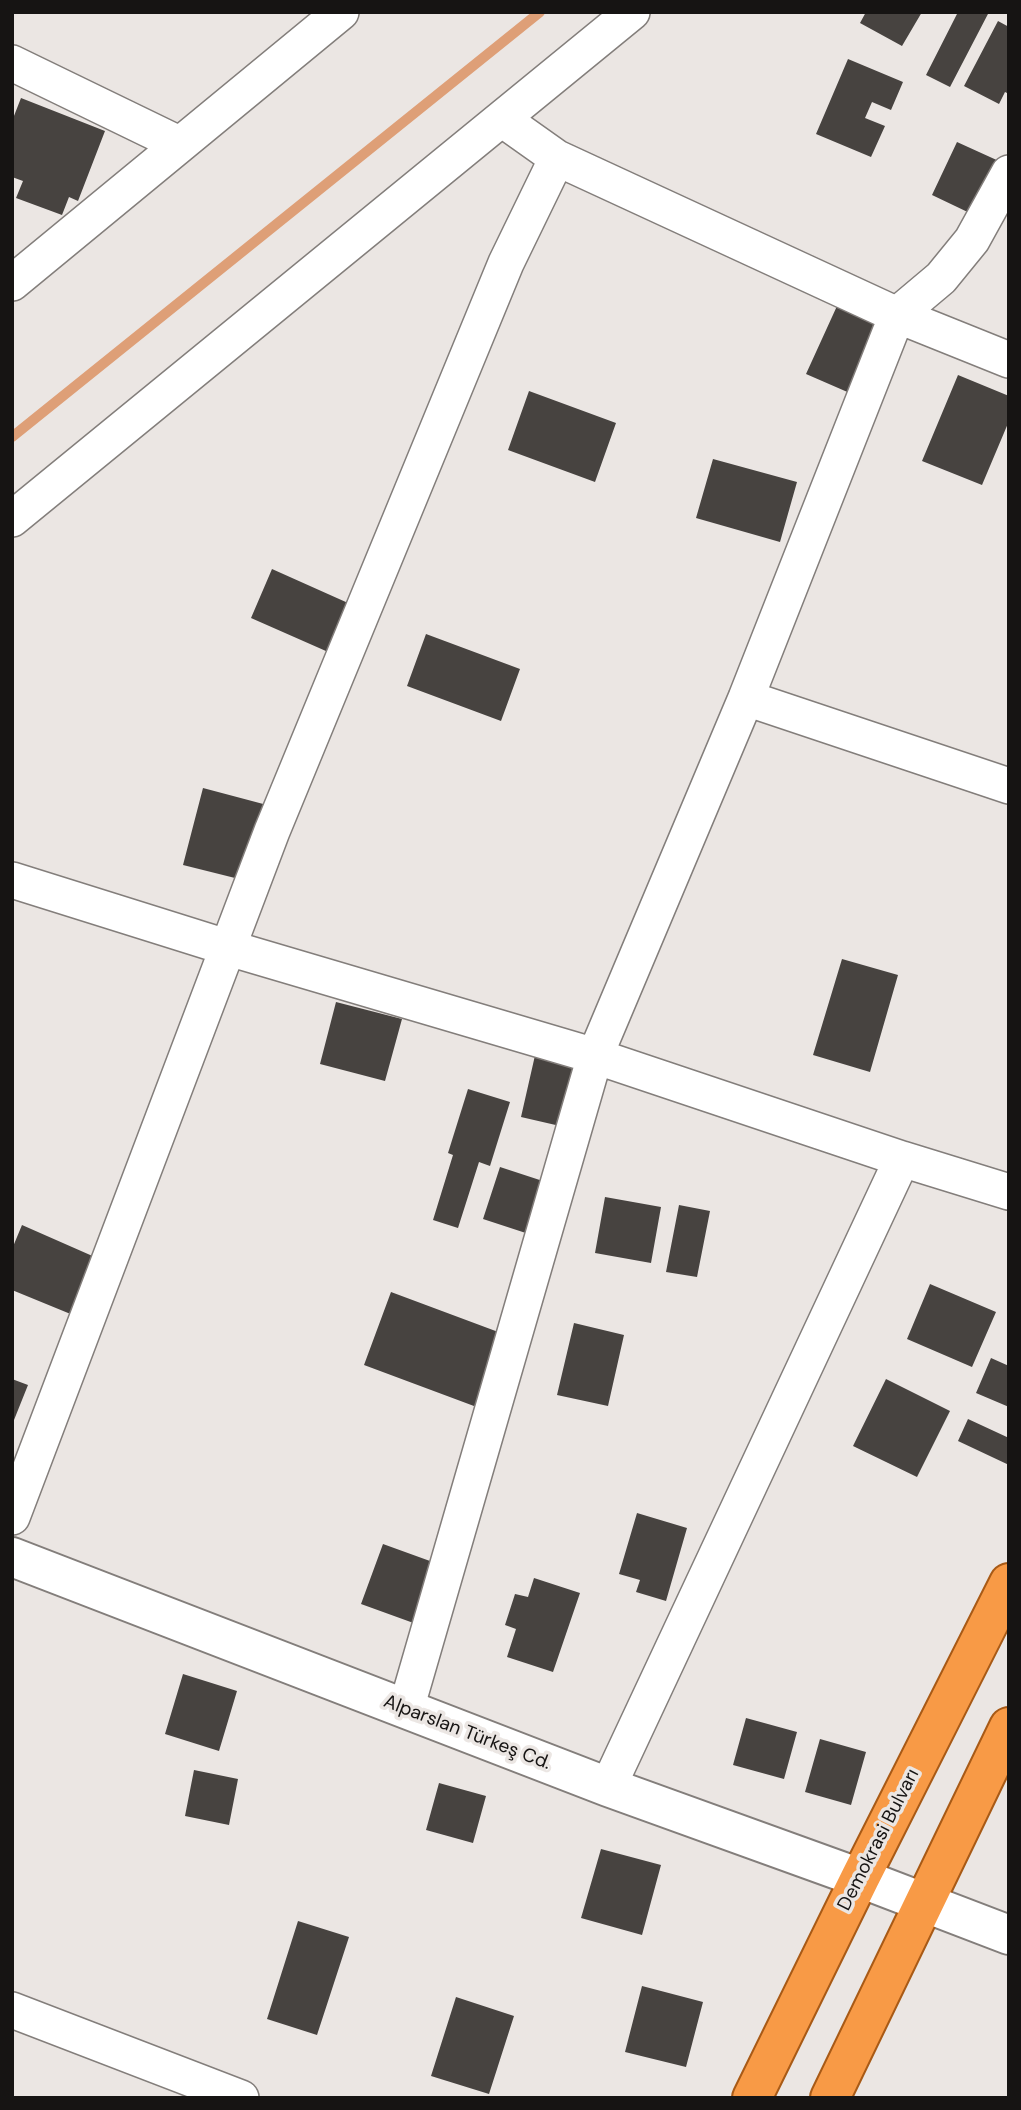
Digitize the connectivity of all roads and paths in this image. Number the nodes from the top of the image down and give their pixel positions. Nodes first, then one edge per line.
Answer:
1 (341, 12) edge
2 (632, 12) edge
3 (12, 63) edge
4 (502, 119) junction
5 (179, 144) junction
6 (557, 159) junction
7 (1009, 173) edge
8 (12, 283) edge
9 (897, 315) junction
10 (1009, 360) edge
11 (12, 519) edge
12 (746, 698) junction
13 (1009, 786) edge
14 (12, 880) edge
15 (229, 948) junction
16 (595, 1056) junction
17 (902, 1159) junction
18 (1009, 1192) edge
19 (12, 1517) edge
20 (12, 1558) edge
21 (1009, 1583) edge
22 (406, 1709) junction
23 (1009, 1727) edge
24 (608, 1787) junction
25 (860, 1878) junction
26 (923, 1903) junction
27 (1009, 1935) edge
28 (12, 2010) edge
29 (241, 2098) edge
30 (752, 2098) edge
31 (830, 2098) edge

1 - 5 street
2 - 4 street
3 - 5 street
4 - 6 street
4 - 11 street
5 - 8 street
6 - 9 street
6 - 15 street
7 - 9 street
9 - 10 street
9 - 12 street
12 - 13 street
12 - 16 street
14 - 15 street
15 - 16 street
15 - 19 street
16 - 17 street
16 - 22 street
17 - 18 street
17 - 24 street
20 - 22 street, Alparslan Türkeş Cd.
21 - 25 highway, Demokrasi Bulvarı
22 - 24 street, Alparslan Türkeş Cd.
23 - 26 highway
24 - 25 street, Alparslan Türkeş Cd.
25 - 26 street, Alparslan Türkeş Cd.
25 - 30 highway, Demokrasi Bulvarı
26 - 27 street, Alparslan Türkeş Cd.
26 - 31 highway
28 - 29 street

